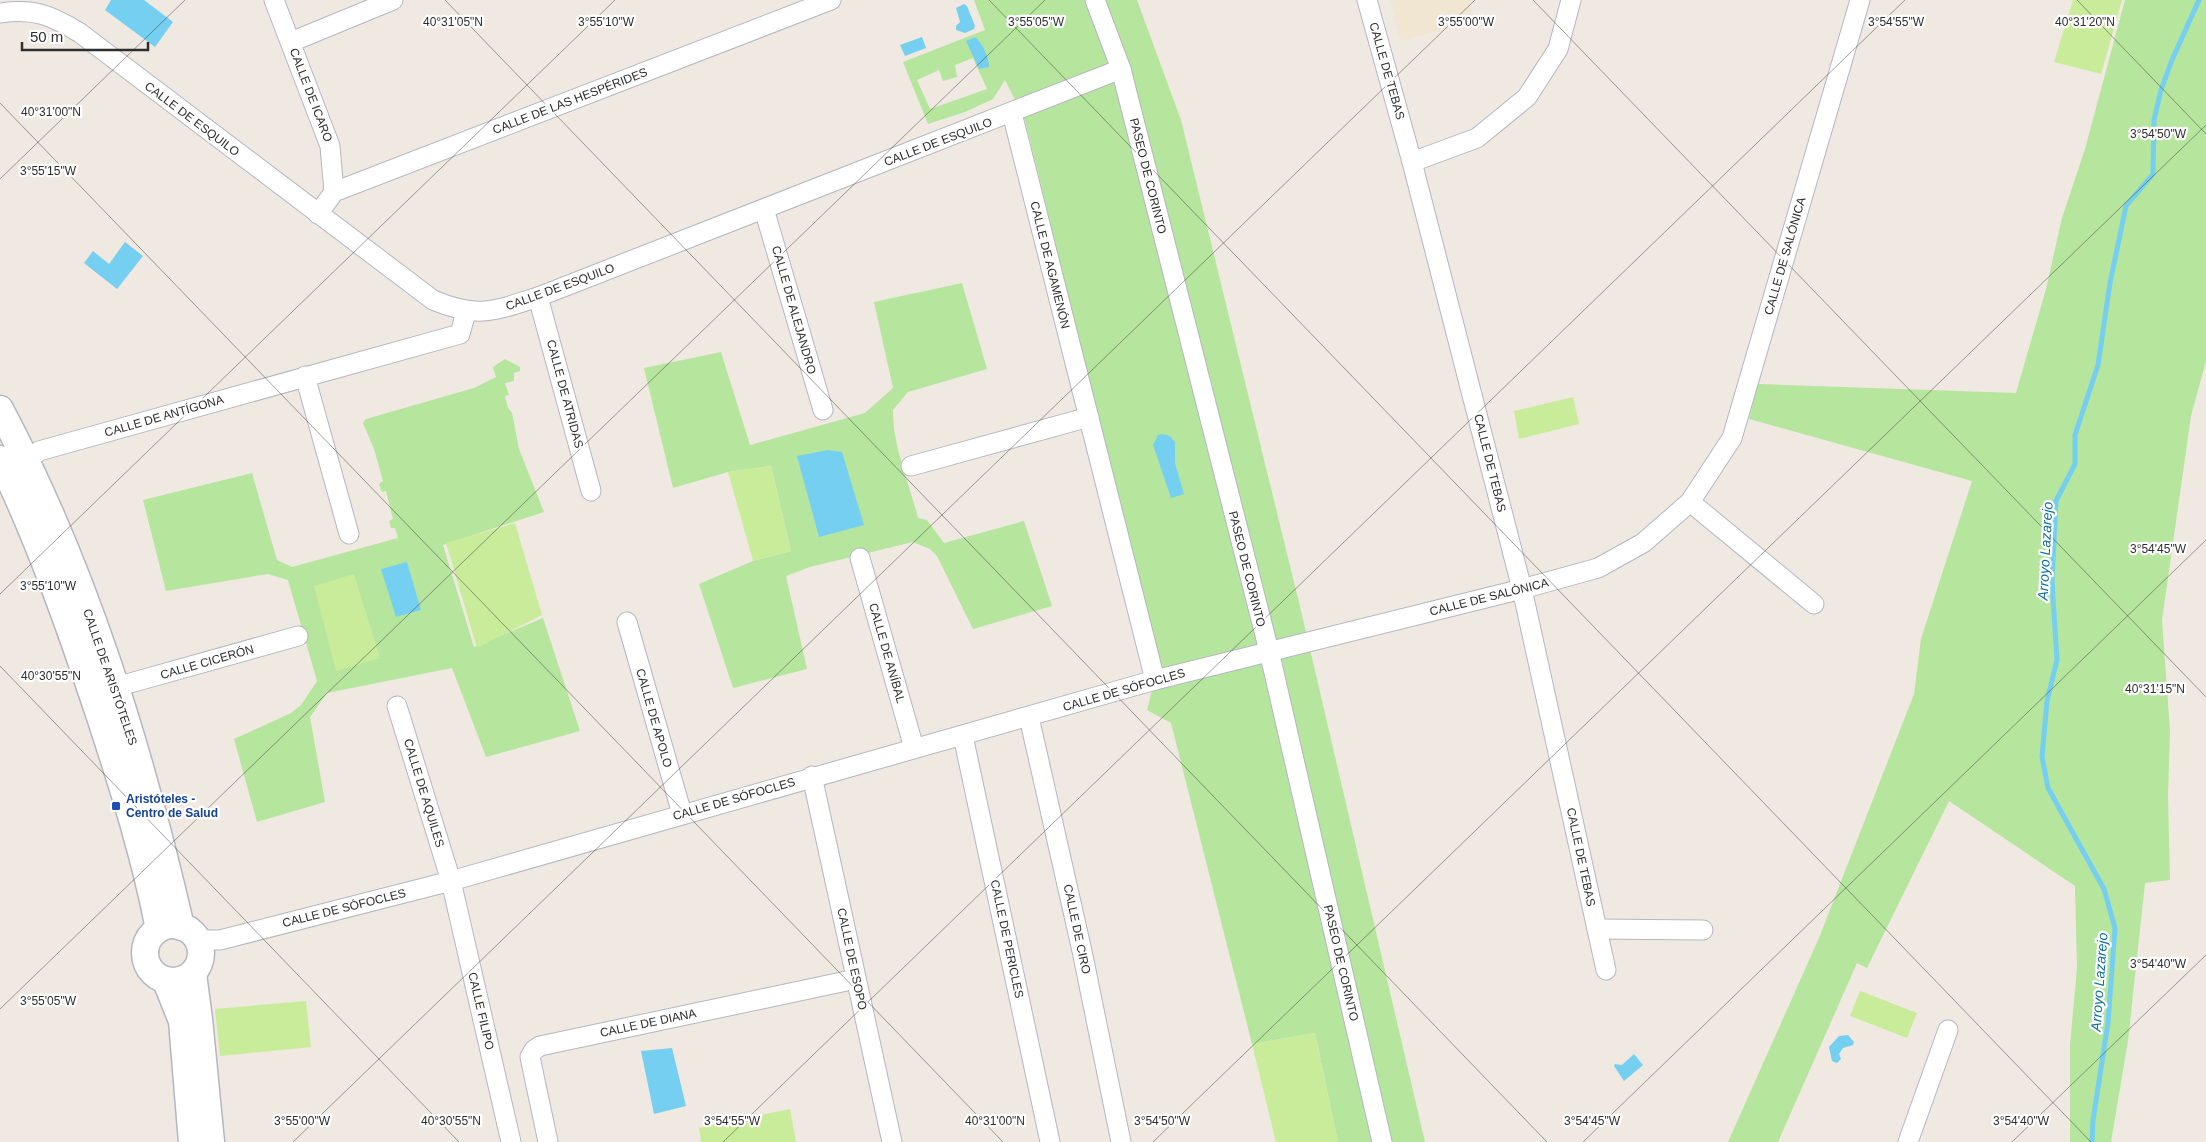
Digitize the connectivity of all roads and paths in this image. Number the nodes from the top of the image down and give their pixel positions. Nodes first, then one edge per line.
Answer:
1 (274, 0) edge
2 (394, 0) edge
3 (831, 0) edge
4 (1095, 0) edge
5 (1367, 0) edge
6 (1571, 0) edge
7 (1860, 0) edge
8 (30, 5) edge
9 (0, 13) edge
10 (291, 42) junction
11 (1121, 69) junction
12 (1012, 113) junction
13 (1412, 162) junction
14 (334, 192) junction
15 (764, 210) junction
16 (318, 214) junction
17 (538, 297) junction
18 (466, 312) junction
19 (305, 376) junction
20 (0, 409) edge
21 (823, 410) dead end
22 (1089, 417) junction
23 (0, 459) edge
24 (27, 461) junction
25 (911, 466) dead end
26 (591, 491) dead end
27 (1690, 502) junction
28 (349, 534) dead end
29 (860, 558) dead end
30 (1522, 589) junction
31 (1814, 604) dead end
32 (627, 622) dead end
33 (298, 636) dead end
34 (1269, 651) junction
35 (1155, 680) junction
36 (116, 688) junction
37 (397, 706) dead end
38 (1029, 717) junction
39 (963, 736) junction
40 (914, 748) junction
41 (812, 776) junction
42 (682, 814) junction
43 (451, 880) junction
44 (1597, 929) junction
45 (1703, 930) dead end
46 (180, 932) junction
47 (1606, 970) dead end
48 (193, 974) junction
49 (856, 979) junction
50 (166, 980) junction
51 (1948, 1030) dead end
52 (192, 1142) edge
53 (211, 1142) edge
54 (511, 1142) edge
55 (548, 1142) edge
56 (892, 1142) edge
57 (1050, 1142) edge
58 (1121, 1142) edge
59 (1382, 1142) edge
60 (1908, 1142) edge

1 - 10 street, CALLE DE ICARO
2 - 10 street
3 - 14 street, CALLE DE LAS HESPÉRIDES
4 - 11 street, PASEO DE CORINTO
5 - 13 street, CALLE DE TEBAS
6 - 13 street
7 - 27 street, CALLE DE SALÓNICA
8 - 9 street, CALLE DE ESQUILO
8 - 16 street, CALLE DE ESQUILO
10 - 14 street, CALLE DE ICARO
11 - 12 street, CALLE DE ESQUILO
11 - 34 street, PASEO DE CORINTO
12 - 15 street, CALLE DE ESQUILO
12 - 22 street, CALLE DE AGAMENÓN
13 - 30 street, CALLE DE TEBAS
14 - 16 street
15 - 17 street, CALLE DE ESQUILO
15 - 21 street, CALLE DE ALEJANDRO
16 - 18 street, CALLE DE ESQUILO
17 - 18 street, CALLE DE ESQUILO
17 - 26 street, CALLE DE ATRIDAS
18 - 19 street, CALLE DE ANTÍGONA
19 - 24 street, CALLE DE ANTÍGONA
19 - 28 street
20 - 24 main road, CALLE DE ARISTÓTELES
22 - 25 street
22 - 35 street, CALLE DE AGAMENÓN
23 - 46 main road, CALLE DE ARISTÓTELES
24 - 36 main road, CALLE DE ARISTÓTELES
27 - 30 street, CALLE DE SALÓNICA
27 - 31 street
29 - 40 street, CALLE DE ANÍBAL
30 - 34 street, CALLE DE SALÓNICA
30 - 44 street, CALLE DE TEBAS
32 - 42 street, CALLE DE APOLO
33 - 36 street, CALLE CICERÓN
34 - 35 street, CALLE DE SÓFOCLES
34 - 59 street, PASEO DE CORINTO
35 - 38 street, CALLE DE SÓFOCLES
36 - 46 main road, CALLE DE ARISTÓTELES
37 - 43 street, CALLE DE AQUILES
38 - 39 street, CALLE DE SÓFOCLES
38 - 58 street, CALLE DE CIRO
39 - 40 street, CALLE DE SÓFOCLES
39 - 57 street, CALLE DE PERICLES
40 - 41 street, CALLE DE SÓFOCLES
41 - 42 street, CALLE DE SÓFOCLES
41 - 49 street, CALLE DE ESOPO
42 - 43 street, CALLE DE SÓFOCLES
43 - 46 street, CALLE DE SÓFOCLES
43 - 54 street, CALLE FILIPO
44 - 45 street
44 - 47 street, CALLE DE TEBAS
46 - 48 main road
46 - 50 main road
48 - 50 main road
48 - 53 main road
49 - 55 street, CALLE DE DIANA
49 - 56 street, CALLE DE ESOPO
50 - 52 main road
51 - 60 street

